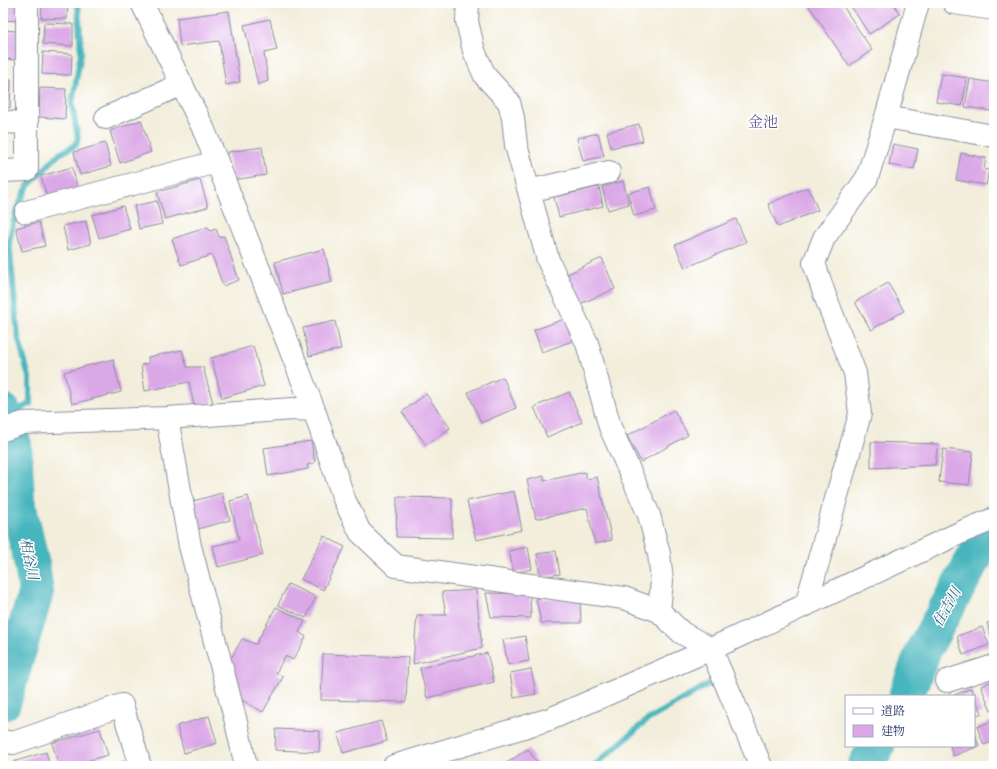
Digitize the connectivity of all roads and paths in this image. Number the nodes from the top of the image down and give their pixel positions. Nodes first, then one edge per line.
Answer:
1 (27, 3) edge
2 (142, 3) edge
3 (468, 3) edge
4 (918, 3) edge
5 (954, 3) edge
6 (994, 9) edge
7 (182, 84) junction
8 (886, 117) junction
9 (106, 118) dead end
10 (3, 122) edge
11 (27, 123) junction
12 (994, 136) edge
13 (217, 162) junction
14 (3, 171) edge
15 (609, 172) dead end
16 (529, 191) junction
17 (26, 212) dead end
18 (314, 410) junction
19 (166, 418) junction
20 (13, 426) edge
21 (994, 519) edge
22 (806, 605) junction
23 (659, 611) junction
24 (712, 649) junction
25 (994, 666) edge
26 (947, 681) dead end
27 (8, 742) edge
28 (140, 766) edge
29 (246, 766) edge
30 (394, 766) edge
31 (761, 766) edge

1 - 11 street
2 - 7 street
3 - 16 street
4 - 8 street
5 - 6 street
7 - 9 street
7 - 13 street
8 - 12 street
8 - 22 street
10 - 11 street
11 - 14 street
13 - 17 street
13 - 18 street
15 - 16 street
16 - 23 street
18 - 19 street
18 - 23 street
19 - 20 street
19 - 29 street
21 - 22 street
22 - 24 street
23 - 24 street
24 - 30 street
24 - 31 street
25 - 26 street
27 - 28 street

